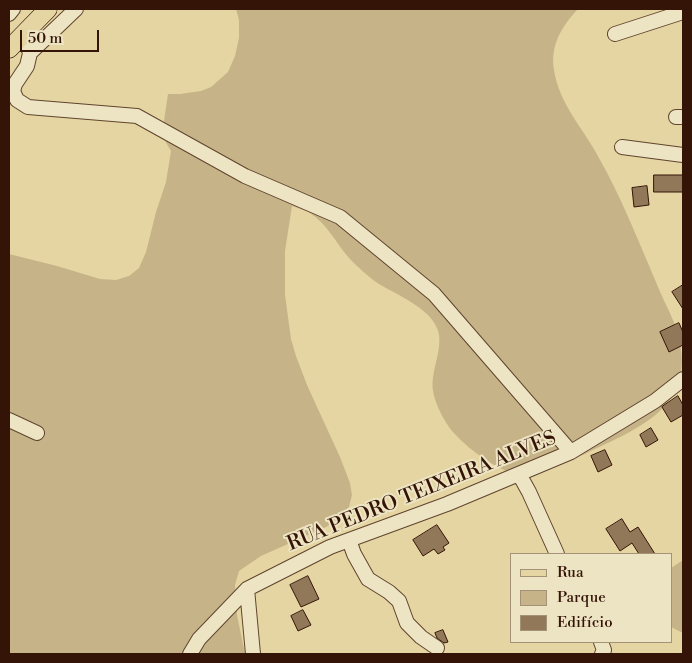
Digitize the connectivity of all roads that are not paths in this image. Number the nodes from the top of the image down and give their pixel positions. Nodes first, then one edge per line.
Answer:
1 (13, 9) edge
2 (48, 9) edge
3 (76, 9) edge
4 (683, 12) edge
5 (9, 14) edge
6 (23, 34) junction
7 (615, 34) dead end
8 (9, 49) edge
9 (30, 53) junction
10 (622, 148) dead end
11 (683, 155) edge
12 (683, 379) edge
13 (9, 420) edge
14 (37, 432) dead end
15 (571, 452) junction
16 (519, 474) junction
17 (349, 540) junction
18 (557, 553) edge
19 (247, 589) junction
20 (437, 648) dead end
21 (190, 654) edge
22 (253, 654) edge

1 - 5 street
2 - 6 main road
3 - 9 street
4 - 7 street
6 - 8 main road
6 - 9 street
9 - 15 street
10 - 11 street
12 - 15 street, RUA PEDRO TEIXEIRA ALVES
13 - 14 street
15 - 16 street, RUA PEDRO TEIXEIRA ALVES
16 - 17 street, RUA PEDRO TEIXEIRA ALVES
16 - 18 street
17 - 19 street, RUA PEDRO TEIXEIRA ALVES
17 - 20 street
19 - 21 street, RUA PEDRO TEIXEIRA ALVES
19 - 22 street

